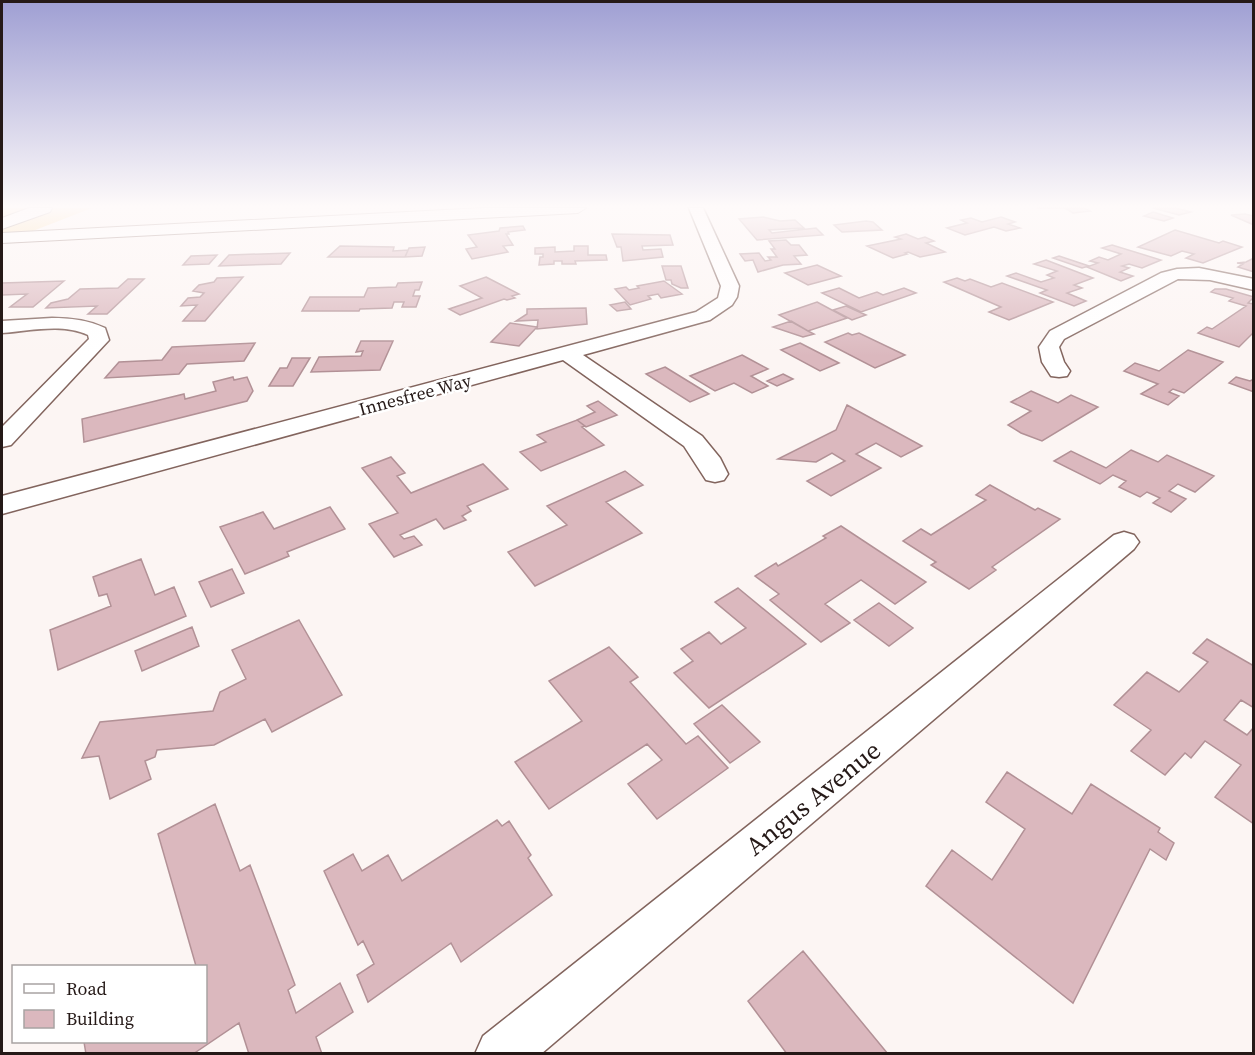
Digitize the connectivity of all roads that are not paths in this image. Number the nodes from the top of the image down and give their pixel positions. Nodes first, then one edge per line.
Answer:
1 (717, 257) edge
2 (1254, 285) edge
3 (2, 327) edge
4 (568, 354) junction
5 (1059, 371) dead end
6 (2, 440) edge
7 (715, 474) dead end
8 (2, 506) edge
9 (1124, 542) dead end
10 (501, 1053) edge

1 - 4 street, Innesfree Way
2 - 5 street
3 - 6 street
4 - 7 street
4 - 8 street, Innesfree Way
9 - 10 street, Angus Avenue

